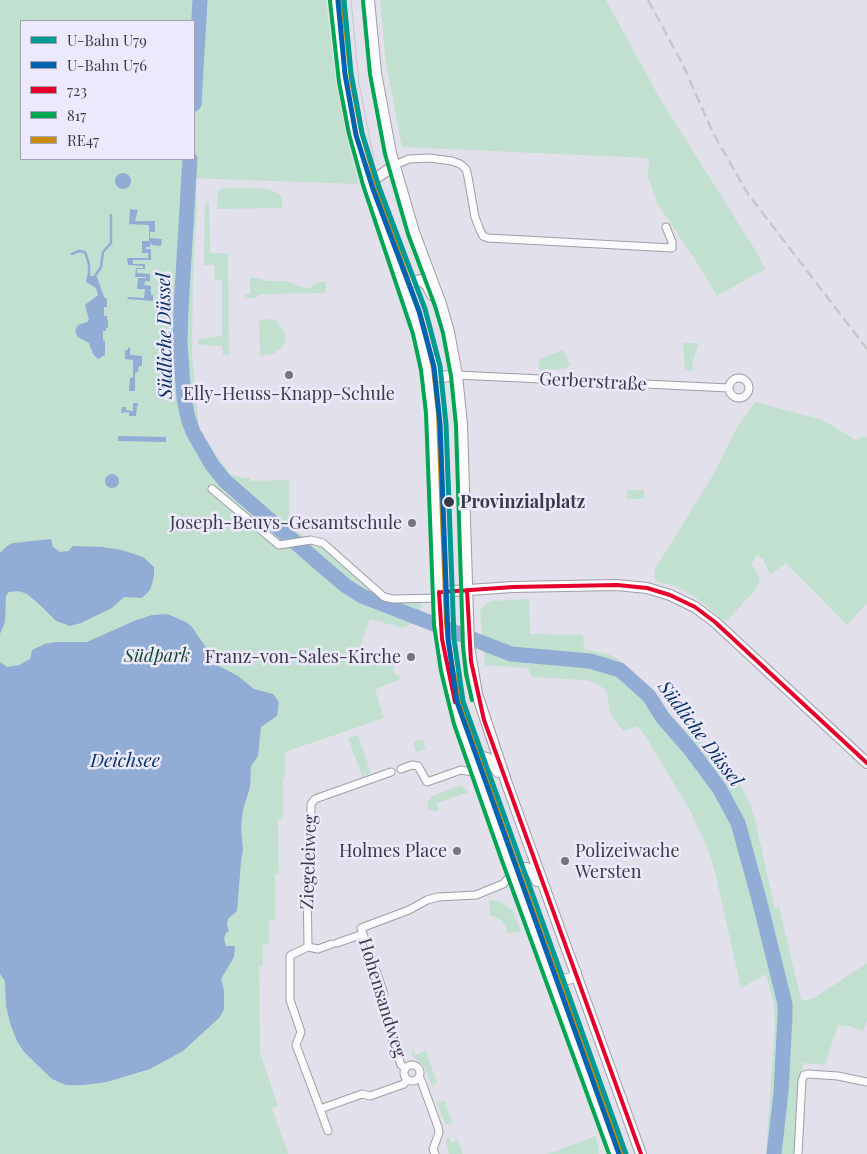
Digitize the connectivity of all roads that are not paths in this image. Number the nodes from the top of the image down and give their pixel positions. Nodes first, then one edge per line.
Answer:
1 (336, 0) edge
2 (369, 0) edge
3 (395, 165) junction
4 (369, 183) junction
5 (666, 227) dead end
6 (405, 290) junction
7 (441, 304) junction
8 (424, 351) junction
9 (458, 375) junction
10 (729, 388) dead end
11 (212, 489) dead end
12 (467, 590) junction
13 (439, 595) junction
14 (474, 760) junction
15 (867, 763) edge
16 (400, 769) dead end
17 (461, 770) junction
18 (391, 772) dead end
19 (478, 773) junction
20 (506, 784) junction
21 (513, 873) junction
22 (503, 884) junction
23 (521, 892) junction
24 (548, 895) junction
25 (362, 931) junction
26 (308, 947) junction
27 (542, 950) junction
28 (576, 972) junction
29 (405, 1068) junction
30 (418, 1078) junction
31 (407, 1079) junction
32 (867, 1082) edge
33 (320, 1109) junction
34 (328, 1131) dead end
35 (435, 1154) edge
36 (616, 1154) edge
37 (642, 1154) edge
38 (798, 1154) edge

1 - 4 main road
2 - 3 main road
3 - 4 main road
3 - 5 street
3 - 7 main road
4 - 6 main road
6 - 7 main road
6 - 8 main road
7 - 9 main road
8 - 9 main road
8 - 13 main road
9 - 10 street, Gerberstraße
9 - 12 main road
11 - 13 street
12 - 13 main road
12 - 15 main road
12 - 20 main road
13 - 14 main road
14 - 17 street
14 - 19 main road
14 - 20 main road
16 - 17 street
17 - 19 street
18 - 26 street, Ziegeleiweg
19 - 21 main road
20 - 24 main road
21 - 22 street
21 - 23 main road
21 - 24 main road
22 - 23 street
22 - 25 street
23 - 27 main road
24 - 28 main road
25 - 26 street
25 - 29 street, Hohensandweg
26 - 33 street
27 - 28 main road
27 - 36 main road
28 - 37 main road
29 - 30 street, Hohensandweg
29 - 31 street, Hohensandweg
30 - 31 street, Hohensandweg
30 - 35 street, Hohensandweg
31 - 33 street
32 - 38 street
33 - 34 street

